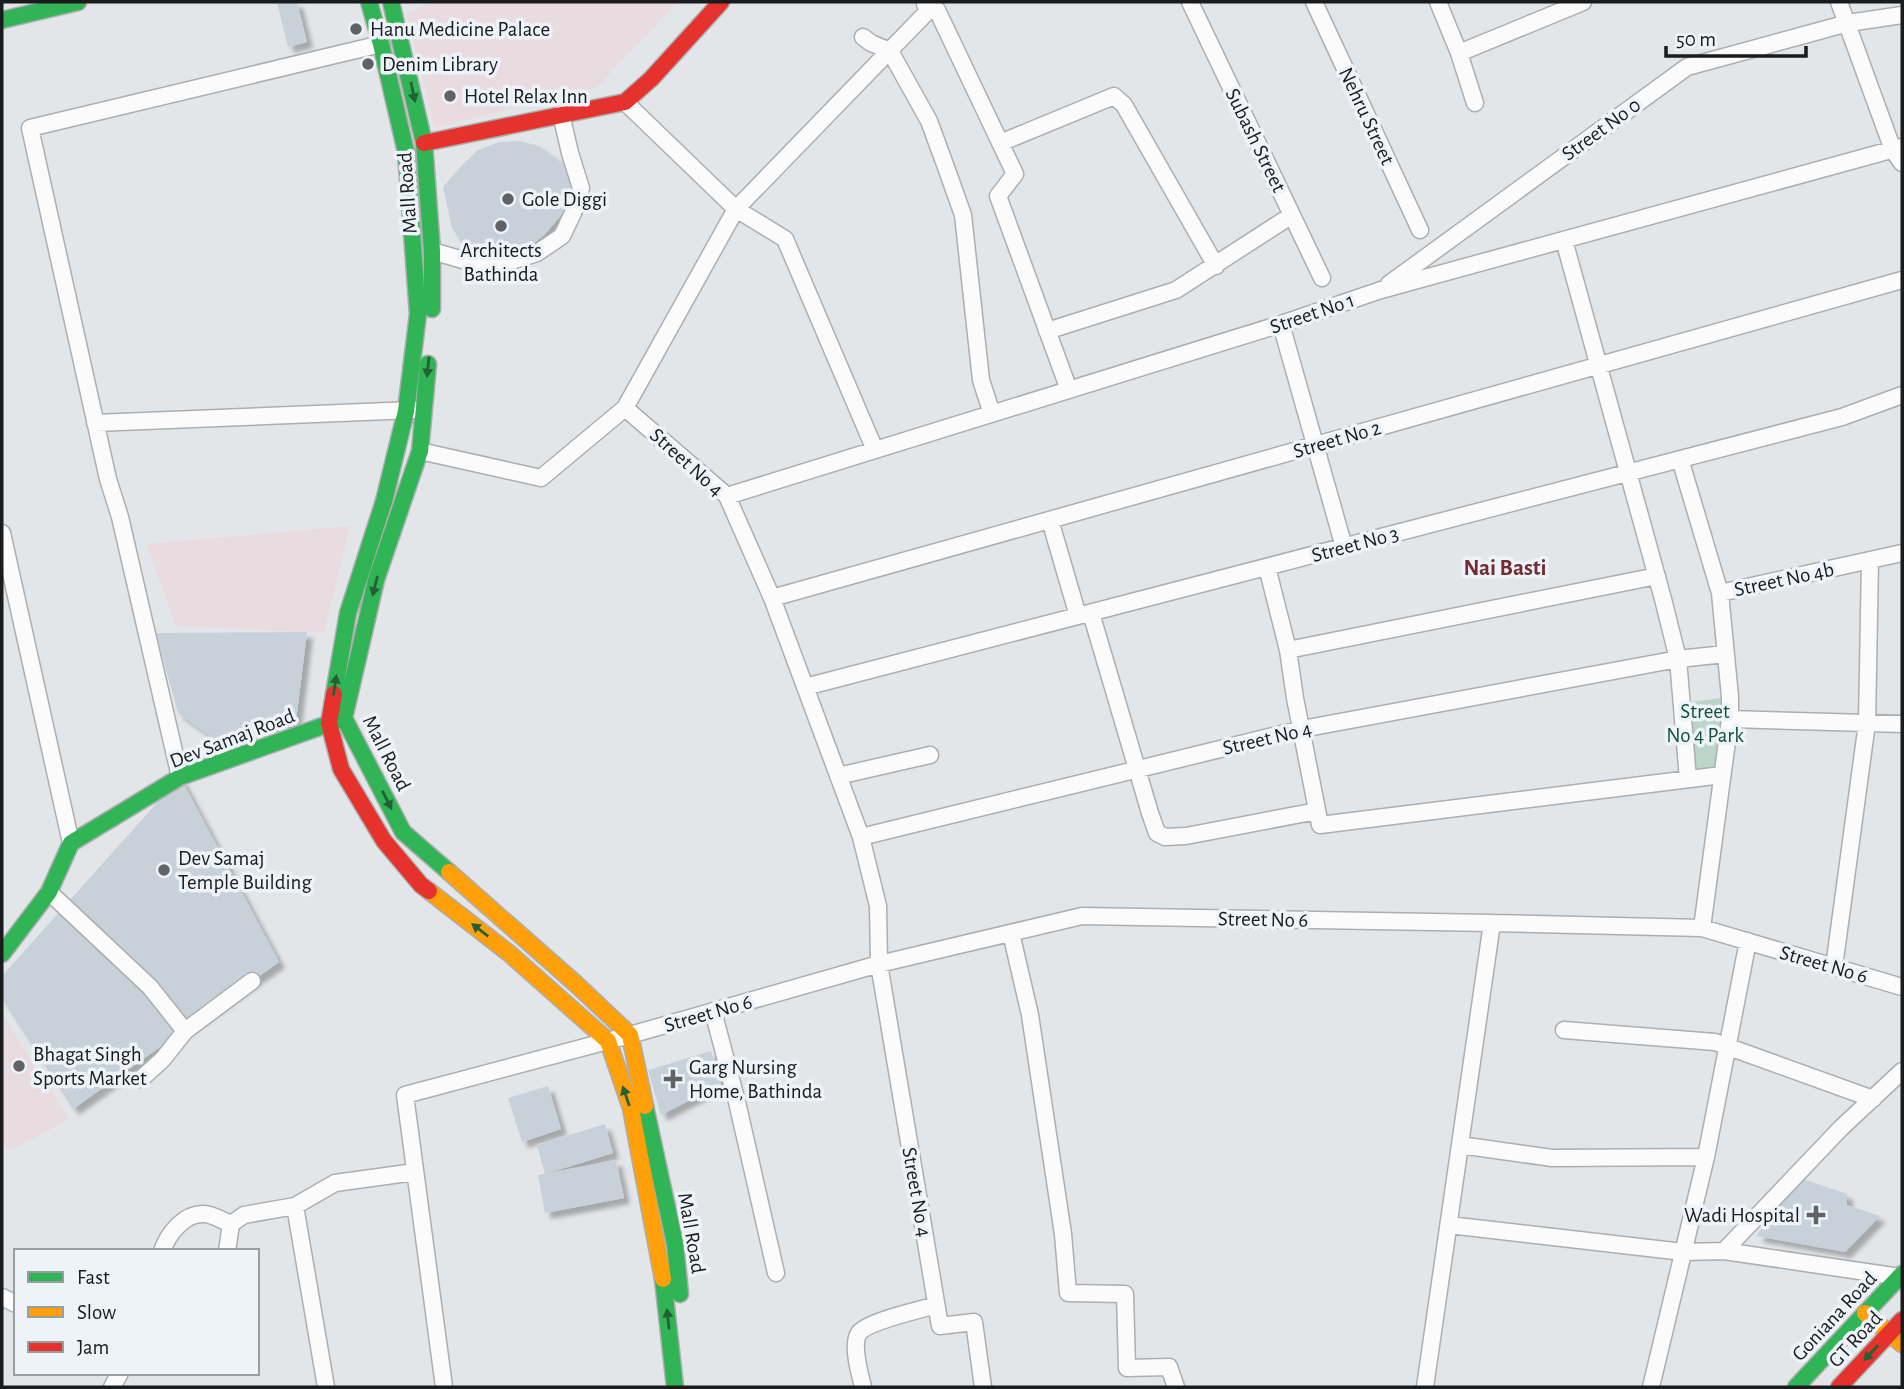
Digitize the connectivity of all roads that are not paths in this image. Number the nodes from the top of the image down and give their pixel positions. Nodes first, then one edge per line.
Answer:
1 (78, 2) edge
2 (369, 2) edge
3 (391, 2) edge
4 (721, 2) edge
5 (1190, 2) edge
6 (1314, 2) edge
7 (1438, 2) edge
8 (1583, 2) edge
9 (1839, 2) edge
10 (926, 7) edge
11 (1902, 15) edge
12 (2, 20) edge
13 (1848, 23) junction
14 (863, 37) dead end
15 (381, 44) junction
16 (890, 51) junction
17 (1459, 53) junction
18 (625, 102) junction
19 (1475, 103) dead end
20 (561, 114) junction
21 (1000, 143) junction
22 (424, 144) junction
23 (1899, 153) edge
24 (736, 209) junction
25 (1292, 215) junction
26 (1420, 230) dead end
27 (1564, 240) junction
28 (432, 251) junction
29 (1216, 266) junction
30 (1322, 278) dead end
31 (1902, 280) edge
32 (1381, 290) junction
33 (1281, 324) junction
34 (1047, 331) junction
35 (1599, 365) junction
36 (1069, 390) junction
37 (1902, 395) edge
38 (625, 408) junction
39 (415, 410) junction
40 (992, 414) junction
41 (95, 423) junction
42 (1316, 445) junction
43 (876, 450) junction
44 (420, 451) junction
45 (1680, 459) junction
46 (1628, 472) junction
47 (727, 496) junction
48 (1050, 520) junction
49 (2, 533) edge
50 (1344, 547) junction
51 (1902, 553) edge
52 (1870, 560) junction
53 (1267, 567) junction
54 (1657, 576) junction
55 (1720, 593) junction
56 (772, 598) junction
57 (1085, 614) junction
58 (1288, 650) junction
59 (1725, 654) junction
60 (1678, 659) junction
61 (805, 687) junction
62 (1730, 719) junction
63 (337, 721) junction
64 (1867, 723) junction
65 (1902, 724) edge
66 (1302, 729) junction
67 (930, 755) dead end
68 (1139, 769) junction
69 (1722, 775) junction
70 (838, 776) junction
71 (180, 778) junction
72 (1688, 779) junction
73 (1317, 811) junction
74 (861, 837) junction
75 (71, 843) junction
76 (49, 892) junction
77 (1492, 923) junction
78 (1702, 928) junction
79 (1011, 933) junction
80 (1748, 942) junction
81 (2, 954) edge
82 (878, 964) junction
83 (1834, 967) junction
84 (252, 981) dead end
85 (1902, 986) edge
86 (713, 1011) junction
87 (1564, 1030) dead end
88 (185, 1031) junction
89 (630, 1035) junction
90 (608, 1041) junction
91 (1728, 1046) junction
92 (1902, 1072) edge
93 (141, 1079) dead end
94 (1873, 1098) junction
95 (1460, 1144) junction
96 (1706, 1157) junction
97 (415, 1172) junction
98 (295, 1206) junction
99 (231, 1224) junction
100 (1449, 1225) junction
101 (163, 1249) edge
102 (227, 1249) edge
103 (1724, 1251) junction
104 (1684, 1252) junction
105 (776, 1273) dead end
106 (1901, 1275) edge
107 (936, 1305) junction
108 (1865, 1313) junction
109 (1902, 1320) edge
110 (1890, 1333) junction
111 (1902, 1344) edge
112 (690, 1376) dead end
113 (326, 1387) edge
114 (444, 1387) edge
115 (675, 1387) edge
116 (863, 1387) edge
117 (983, 1387) edge
118 (1176, 1387) edge
119 (1425, 1387) edge
120 (1651, 1387) edge
121 (1796, 1387) edge
122 (1839, 1387) edge

1 - 12 main road
2 - 15 main road
3 -> 22 main road, Mall Road
4 - 18 main road
5 - 25 street, Subash Street
6 - 26 street, Nehru Street
7 - 17 street
8 - 17 street
9 - 13 street
10 - 16 street
10 - 21 street
11 - 13 street, Street No 0
13 - 23 street
13 - 32 street, Street No 0
14 - 16 street
15 - 39 main road
15 - 41 street
16 - 24 street
16 - 40 street
17 - 19 street
18 - 20 main road
18 - 24 street
20 - 22 main road
20 - 28 street
21 - 29 street
21 - 34 street
22 - 28 main road, Mall Road
23 - 27 street, Street No 1
24 - 38 street
24 - 43 street
25 - 29 street
25 - 30 street, Subash Street
27 - 32 street, Street No 1
27 - 35 street
28 -> 39 main road, Mall Road
29 - 34 street
31 - 35 street, Street No 2
32 - 33 street, Street No 1
33 - 36 street, Street No 1
33 - 42 street
34 - 36 street
35 - 42 street, Street No 2
35 - 46 street
36 - 40 street, Street No 1
37 - 45 street, Street No 3
38 - 44 street
38 - 47 street, Street No 4
39 - 41 street
39 - 44 main road, Mall Road
63 -> 39 main road
40 - 43 street, Street No 1
41 - 71 street
42 - 48 street, Street No 2
42 - 50 street
43 - 47 street, Street No 1
44 -> 63 main road, Mall Road
45 - 46 street, Street No 3
45 - 55 street, Street No 4b
46 - 50 street, Street No 3
46 - 54 street
47 - 56 street, Street No 4
48 - 56 street, Street No 2
48 - 57 street
49 - 75 street
50 - 53 street, Street No 3
51 - 52 street, Street No 4b
52 - 55 street, Street No 4b
52 - 64 street
53 - 57 street, Street No 3
53 - 58 street
54 - 58 street
54 - 60 street
55 - 59 street
56 - 61 street, Street No 4
57 - 61 street, Street No 3
57 - 68 street
58 - 66 street
59 - 60 street, Street No 4
59 - 62 street
60 - 66 street, Street No 4
60 - 72 street
61 - 70 street, Street No 4
62 - 64 street
62 - 69 street
63 - 71 main road, Dev Samaj Road
63 -> 89 main road, Mall Road
90 -> 63 main road
64 - 65 street
64 - 83 street
66 - 68 street, Street No 4
66 - 73 street
67 - 70 street
68 - 73 street
68 - 74 street, Street No 4
69 - 72 street
69 - 78 street
70 - 74 street, Street No 4
71 - 75 main road, Dev Samaj Road
72 - 73 street
74 - 82 street, Street No 4
75 - 76 main road
76 - 81 main road
76 - 88 street
77 - 78 street, Street No 6
77 - 79 street, Street No 6
77 - 95 street
78 - 80 street, Street No 6
79 - 82 street, Street No 6
79 - 118 street
80 - 83 street, Street No 6
80 - 91 street
82 - 86 street, Street No 6
82 - 107 street, Street No 4
83 - 85 street, Street No 6
84 - 88 street
86 - 89 street, Street No 6
86 - 105 street
87 - 91 street
88 - 93 street
89 - 90 street, Street No 6
89 - 112 main road, Mall Road
90 - 97 street, Street No 6
115 -> 90 main road
91 - 94 street
91 - 96 street
92 - 94 street
94 - 103 street
95 - 96 street
95 - 100 street
96 - 104 street
97 - 98 street
97 - 114 street
98 - 99 street
98 - 113 street
99 - 101 street
99 - 102 street
100 - 104 street
100 - 119 street
103 - 104 street
103 - 106 street
104 - 120 street
106 - 108 main road, Goniana Road
107 - 116 street
107 - 117 street
108 - 110 main road
108 - 121 main road, Goniana Road
109 - 110 main road, GT Road
110 - 111 main road
110 -> 122 main road, GT Road

